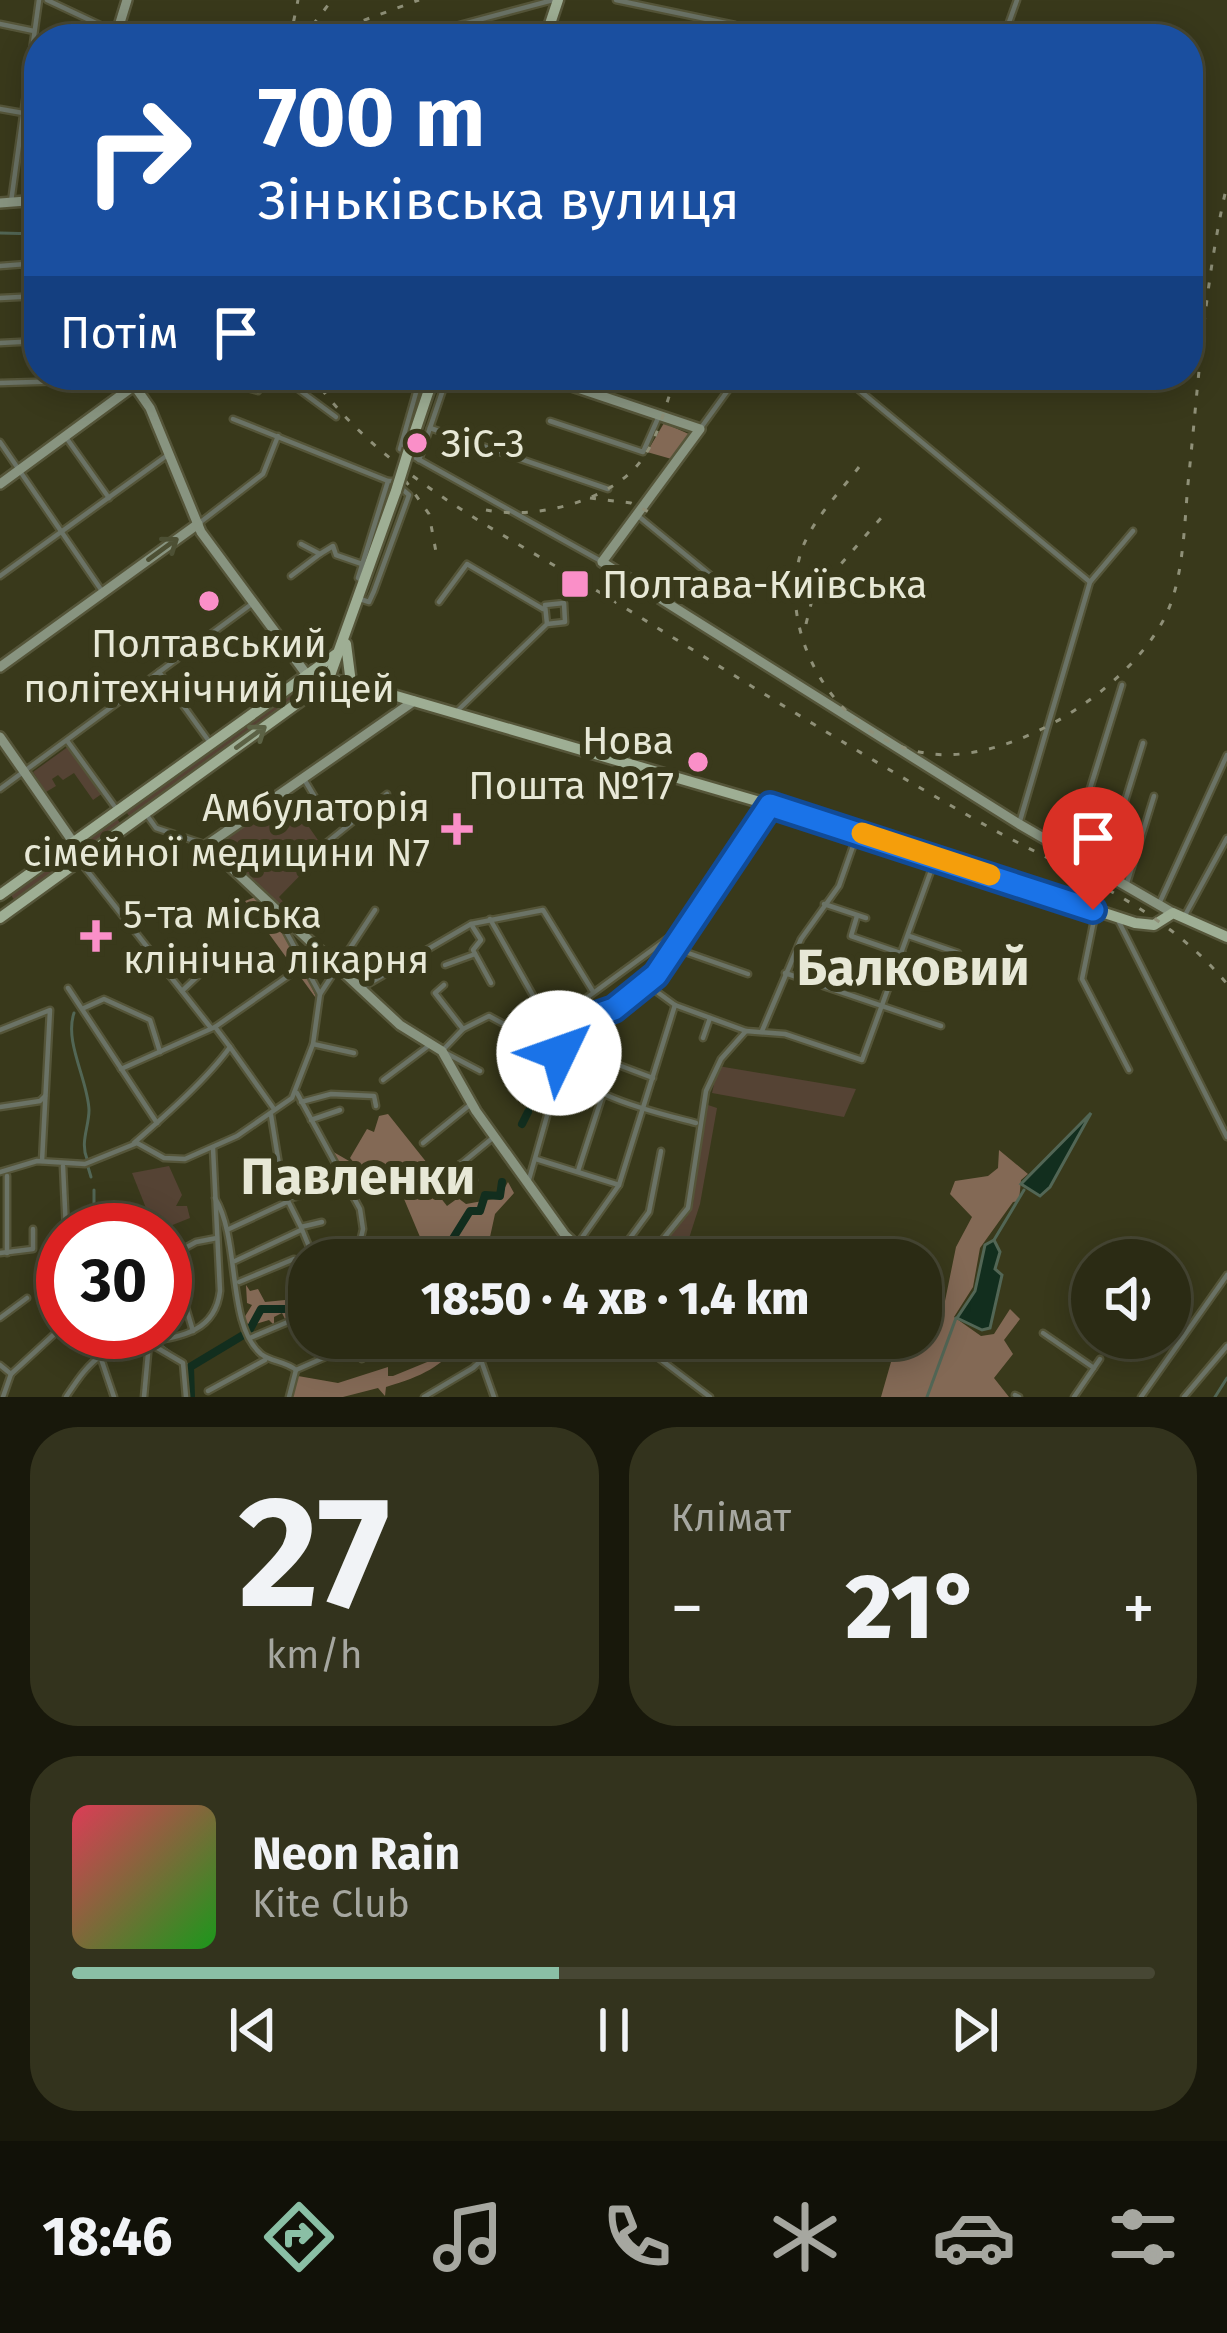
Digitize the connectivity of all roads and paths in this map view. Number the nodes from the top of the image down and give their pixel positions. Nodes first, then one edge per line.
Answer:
1 (43, 0) edge
2 (555, 0) edge
3 (616, 0) edge
4 (92, 24) edge
5 (464, 24) edge
6 (730, 24) edge
7 (24, 105) edge
8 (0, 109) edge
9 (23, 113) junction
10 (6, 203) edge
11 (129, 390) edge
12 (137, 390) edge
13 (254, 390) edge
14 (299, 390) edge
15 (416, 390) edge
16 (429, 390) edge
17 (443, 390) edge
18 (584, 390) edge
19 (728, 390) edge
20 (859, 390) edge
21 (258, 391) dead end
22 (660, 415) junction
23 (336, 417) dead end
24 (233, 419) dead end
25 (550, 421) dead end
26 (430, 428) junction
27 (700, 429) junction
28 (65, 436) junction
29 (278, 436) junction
30 (0, 442) edge
31 (170, 454) junction
32 (419, 460) junction
33 (19, 470) junction
34 (0, 484) edge
35 (392, 486) junction
36 (608, 489) dead end
37 (109, 498) junction
38 (637, 515) junction
39 (198, 524) junction
40 (1133, 531) dead end
41 (62, 532) junction
42 (301, 544) dead end
43 (320, 554) junction
44 (602, 562) junction
45 (362, 564) junction
46 (0, 576) edge
47 (291, 576) dead end
48 (366, 582) junction
49 (1090, 582) junction
50 (726, 588) dead end
51 (103, 593) junction
52 (360, 599) junction
53 (253, 602) junction
54 (440, 602) dead end
55 (543, 609) junction
56 (547, 624) junction
57 (342, 658) junction
58 (0, 667) edge
59 (159, 672) junction
60 (304, 677) junction
61 (329, 679) junction
62 (351, 682) junction
63 (1122, 685) dead end
64 (312, 693) junction
65 (414, 701) junction
66 (455, 713) junction
67 (0, 737) edge
68 (67, 740) junction
69 (1143, 743) dead end
70 (211, 744) junction
71 (1227, 754) edge
72 (24, 772) junction
73 (304, 778) junction
74 (0, 790) edge
75 (387, 794) dead end
76 (1154, 796) dead end
77 (770, 805) junction
78 (321, 809) junction
79 (118, 811) junction
80 (146, 814) junction
81 (307, 820) dead end
82 (348, 823) junction
83 (1019, 824) junction
84 (129, 826) junction
85 (858, 832) junction
86 (1227, 838) edge
87 (74, 842) junction
88 (325, 844) dead end
89 (207, 845) junction
90 (1069, 855) junction
91 (936, 857) junction
92 (79, 861) junction
93 (1102, 875) junction
94 (1125, 888) junction
95 (2, 894) edge
96 (824, 904) junction
97 (271, 905) junction
98 (1158, 906) junction
99 (14, 908) junction
100 (375, 910) dead end
101 (1093, 910) junction
102 (1178, 915) junction
103 (857, 916) junction
104 (1116, 917) junction
105 (0, 918) edge
106 (866, 918) dead end
107 (490, 919) junction
108 (693, 920) junction
109 (471, 924) junction
110 (1226, 934) edge
111 (909, 936) junction
112 (674, 948) junction
113 (958, 953) dead end
114 (475, 954) junction
115 (903, 954) junction
116 (304, 965) junction
117 (445, 965) dead end
118 (339, 966) junction
119 (896, 971) junction
120 (785, 973) junction
121 (200, 974) dead end
122 (748, 974) dead end
123 (491, 983) dead end
124 (930, 983) dead end
125 (444, 985) dead end
126 (647, 985) junction
127 (362, 987) junction
128 (68, 988) dead end
129 (592, 990) junction
130 (182, 991) junction
131 (320, 994) junction
132 (585, 999) dead end
133 (675, 1005) junction
134 (882, 1006) junction
135 (82, 1010) junction
136 (710, 1018) junction
137 (572, 1026) junction
138 (941, 1026) dead end
139 (213, 1028) junction
140 (463, 1029) junction
141 (0, 1030) edge
142 (515, 1030) junction
143 (746, 1030) junction
144 (762, 1030) junction
145 (703, 1038) dead end
146 (313, 1044) junction
147 (431, 1044) junction
148 (230, 1047) junction
149 (556, 1049) junction
150 (442, 1051) junction
151 (160, 1052) junction
152 (354, 1053) dead end
153 (504, 1053) dead end
154 (562, 1063) junction
155 (122, 1069) junction
156 (1129, 1070) dead end
157 (480, 1071) dead end
158 (653, 1078) junction
159 (383, 1080) dead end
160 (529, 1089) dead end
161 (296, 1093) junction
162 (602, 1094) junction
163 (42, 1098) junction
164 (301, 1102) junction
165 (471, 1104) junction
166 (644, 1105) junction
167 (376, 1106) dead end
168 (0, 1107) edge
169 (340, 1111) dead end
170 (273, 1113) junction
171 (309, 1120) junction
172 (157, 1123) junction
173 (698, 1124) junction
174 (495, 1136) junction
175 (1227, 1137) edge
176 (134, 1143) junction
177 (424, 1143) dead end
178 (213, 1148) junction
179 (661, 1151) dead end
180 (536, 1159) junction
181 (42, 1161) junction
182 (460, 1164) junction
183 (63, 1166) junction
184 (578, 1171) junction
185 (450, 1173) dead end
186 (3, 1174) edge
187 (280, 1178) dead end
188 (474, 1180) dead end
189 (528, 1183) junction
190 (620, 1185) junction
191 (321, 1191) dead end
192 (212, 1195) junction
193 (286, 1199) junction
194 (65, 1203) edge
195 (322, 1222) dead end
196 (33, 1228) dead end
197 (230, 1229) junction
198 (301, 1229) junction
199 (565, 1235) junction
200 (218, 1238) junction
201 (306, 1239) edge
202 (361, 1239) edge
203 (561, 1239) edge
204 (569, 1239) edge
205 (581, 1239) edge
206 (629, 1239) edge
207 (663, 1239) edge
208 (192, 1243) edge
209 (4, 1253) edge
210 (235, 1261) junction
211 (288, 1261) edge
212 (1227, 1275) edge
213 (238, 1282) junction
214 (27, 1298) dead end
215 (0, 1318) edge
216 (288, 1322) edge
217 (192, 1328) edge
218 (193, 1331) joint
219 (1043, 1333) dead end
220 (250, 1338) junction
221 (1227, 1346) edge
222 (36, 1351) edge
223 (266, 1358) junction
224 (97, 1359) edge
225 (101, 1359) edge
226 (148, 1359) edge
227 (176, 1359) edge
228 (321, 1359) edge
229 (484, 1359) edge
230 (660, 1359) edge
231 (1100, 1359) dead end
232 (481, 1362) junction
233 (0, 1365) edge
234 (1094, 1369) junction
235 (296, 1370) junction
236 (11, 1374) junction
237 (208, 1391) dead end
238 (114, 1396) edge
239 (3, 1397) edge
240 (66, 1397) edge
241 (144, 1397) edge
242 (185, 1397) edge
243 (289, 1397) edge
244 (424, 1397) edge
245 (494, 1397) edge
246 (710, 1397) edge
247 (1074, 1397) edge
248 (1141, 1397) edge
249 (1184, 1397) edge

1 - 4 street
2 - 5 street
3 - 6 street
7 - 9 street
8 - 9 street
9 - 10 street
11 - 28 street
12 - 31 street
13 - 21 street
14 - 23 street
15 - 32 street
16 - 35 main road, bridge
17 - 26 street
18 - 22 street
19 - 27 street
20 - 49 street
22 - 25 street
22 - 27 street
24 - 29 street
26 - 32 street
26 - 36 street
27 - 38 street
28 - 33 street
28 - 37 street
29 - 35 street
29 - 39 street
30 - 33 street
31 - 37 street
31 - 39 street
32 - 44 street
33 - 34 street
33 - 41 street
35 - 45 street
35 - 48 main road
35 - 52 street
37 - 41 street
38 - 44 street
38 - 50 street
51 -> 39 street
39 - 53 street
40 - 49 street
41 - 46 street
41 - 51 street
42 - 43 street
43 - 45 street
43 - 47 street
44 - 83 street
45 - 48 street
48 - 52 main road
49 - 83 street
51 - 58 street
52 - 57 main road
53 - 59 street
53 - 60 street
54 - 55 street
55 - 56 street
55 - 56 street
56 - 66 street
57 - 60 main road
57 - 61 main road
57 - 62 main road
59 - 68 street
59 - 70 street
60 - 61 main road
60 - 64 main road
60 - 70 main road
61 - 62 main road
61 - 64 main road
62 - 64 main road
62 - 65 main road
63 - 90 street
80 -> 64 main road
65 - 66 main road
65 - 73 street
66 - 77 main road
67 - 72 street
68 - 72 street
68 - 79 street
69 - 93 street
70 - 79 main road
71 - 98 street
72 - 74 street
72 - 87 street
73 - 78 street
73 - 89 street
75 - 82 street
76 - 94 street
77 - 85 main road
77 - 108 street
78 - 81 street
78 - 82 street
79 - 84 main road
79 - 87 main road
80 - 84 main road
80 - 89 street
82 - 88 street
83 - 90 street
84 - 92 main road
85 - 91 main road
85 - 96 street
86 - 102 street
87 - 95 main road
89 - 97 street
90 - 93 street
91 - 101 main road
91 - 111 street
92 - 99 main road
92 - 130 street
93 - 94 street
94 - 98 street
95 - 99 main road
96 - 103 street
96 - 120 street
97 - 116 street
97 - 118 street
98 - 102 street
99 - 105 main road
100 - 118 street
101 - 104 main road
101 - 156 street
102 - 104 main road
102 - 110 main road
103 - 106 street
103 - 115 street
104 - 175 street
107 - 109 street
107 - 129 street
107 - 137 street
108 - 112 street
108 - 129 street
109 - 114 street
109 - 127 street
111 - 113 street
111 - 115 street
112 - 122 street
112 - 126 street
114 - 117 street
114 - 123 street
115 - 119 street
116 - 131 street
116 - 139 street
118 - 127 street
118 - 131 street
119 - 124 street
119 - 134 street
120 - 134 street
120 - 144 street
121 - 130 street
125 - 140 street
126 - 133 street
126 - 137 street
127 - 147 street
128 - 135 street
129 - 132 street
130 - 139 street
131 - 146 street
133 - 136 street
133 - 158 street
134 - 138 street
134 - 144 street
135 - 151 street
135 - 155 street
136 - 143 street
136 - 145 street
137 - 149 street
139 - 148 street
139 - 151 street
140 - 142 street
140 - 150 street
141 - 163 street
142 - 149 street
142 - 153 street
143 - 144 street
143 - 173 street
146 - 152 street
146 - 161 street
147 - 150 street
147 - 159 street
148 - 170 street
148 - 172 street
149 - 154 street
149 - 158 street
149 - 160 street
150 - 157 street
150 - 165 street
151 - 155 street
154 - 162 street
154 - 180 street
155 - 172 street
158 - 166 street
161 - 164 street
161 - 170 street
162 - 166 street
162 - 184 street
163 - 168 street
163 - 181 street
164 - 167 street
164 - 171 street
165 - 174 street
165 - 177 street
166 - 173 street
166 - 190 street
169 - 171 street
170 - 178 street
170 - 187 street
171 - 202 street
172 - 176 street
173 - 207 street
174 - 182 street
174 - 189 street
176 - 178 street
176 - 183 street
178 - 192 street
179 - 206 street
180 - 184 street
180 - 189 street
181 - 183 street
181 - 186 street
182 - 185 street
182 - 188 street
183 - 194 street
184 - 190 street
186 - 209 street
189 - 199 street
190 - 205 street
191 - 193 street
192 - 197 street
192 - 200 street
193 - 197 street
193 - 198 street
195 - 198 street
196 - 209 street
197 - 210 street
198 - 201 street
198 - 210 street
199 - 203 street
199 - 204 street
200 - 208 street
200 - 218 street
210 - 213 street
211 - 213 street
212 - 248 street
213 - 220 street
214 - 215 street
216 - 220 street
217 - 218 street
219 - 234 street
220 - 223 street
221 - 249 street
222 - 236 street
223 - 235 street
223 - 237 street
224 - 240 street
225 - 238 street
226 - 241 street
227 - 242 street
228 - 235 street
229 - 232 street
230 - 246 street
231 - 234 street
232 - 244 street
232 - 245 street
233 - 236 street
234 - 247 street
235 - 243 street
236 - 239 street

